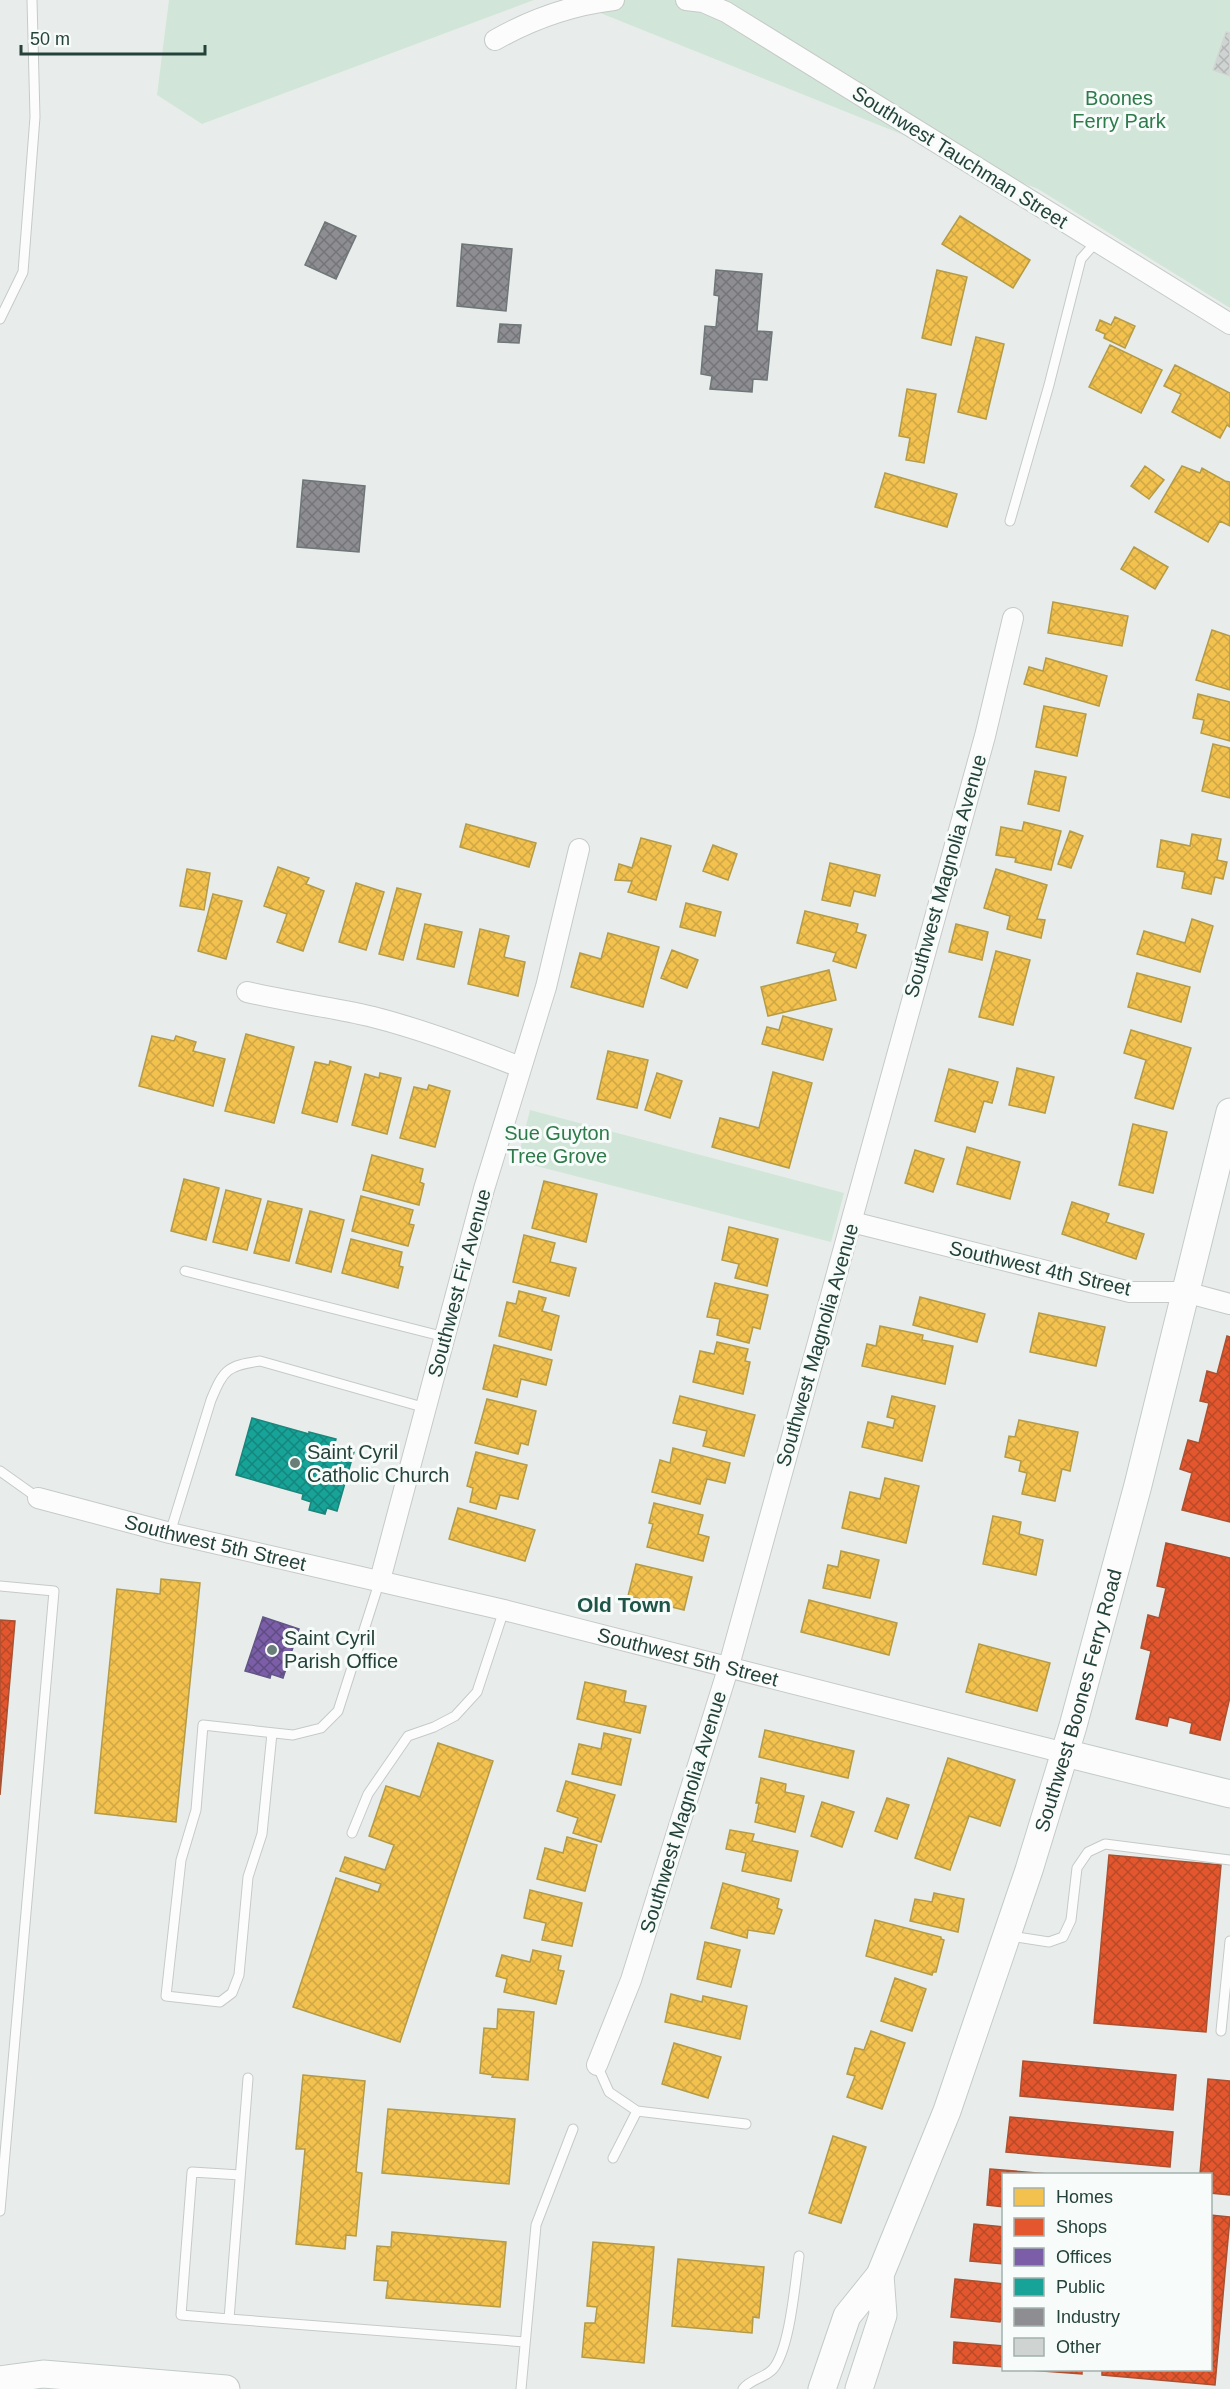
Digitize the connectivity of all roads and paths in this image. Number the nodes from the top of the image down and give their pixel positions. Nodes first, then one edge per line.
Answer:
1 (32, 0) edge
2 (614, 0) edge
3 (686, 0) edge
4 (495, 40) dead end
5 (1097, 241) junction
6 (0, 319) edge
7 (1230, 324) edge
8 (1010, 521) dead end
9 (1013, 618) dead end
10 (579, 849) dead end
11 (248, 992) dead end
12 (520, 1067) junction
13 (1230, 1112) edge
14 (852, 1222) junction
15 (185, 1270) dead end
16 (1185, 1292) junction
17 (1230, 1304) edge
18 (445, 1337) junction
19 (426, 1408) junction
20 (0, 1471) edge
21 (39, 1498) joint
22 (170, 1533) junction
23 (380, 1580) junction
24 (0, 1586) edge
25 (504, 1610) junction
26 (728, 1669) junction
27 (272, 1733) junction
28 (1065, 1753) junction
29 (1230, 1794) edge
30 (352, 1833) dead end
31 (1230, 1860) edge
32 (1007, 1936) junction
33 (1230, 1941) edge
34 (1221, 2031) dead end
35 (597, 2065) joint
36 (248, 2078) dead end
37 (0, 2092) edge
38 (10, 2093) junction
39 (637, 2111) junction
40 (746, 2124) dead end
41 (573, 2129) dead end
42 (612, 2158) dead end
43 (240, 2175) junction
44 (0, 2211) edge
45 (799, 2256) dead end
46 (880, 2275) junction
47 (229, 2319) junction
48 (525, 2342) junction
49 (0, 2380) edge
50 (226, 2389) edge
51 (521, 2389) edge
52 (743, 2389) edge
53 (822, 2389) edge
54 (858, 2389) edge

1 - 6 lane
2 - 4 street
3 - 5 street, Southwest Tauchman Street
5 - 7 street, Southwest Tauchman Street
5 - 8 lane
9 - 14 street, Southwest Magnolia Avenue
10 - 12 street, Southwest Fir Avenue
11 - 12 street
12 - 18 street, Southwest Fir Avenue
13 - 16 street, Southwest Boones Ferry Road
14 - 16 street, Southwest 4th Street
14 - 26 street, Southwest Magnolia Avenue
15 - 18 lane
16 - 17 street, Southwest 4th Street
16 - 28 street, Southwest Boones Ferry Road
18 - 19 street, Southwest Fir Avenue
19 - 22 lane
19 - 23 street, Southwest Fir Avenue
20 - 21 lane
21 - 22 street, Southwest 5th Street
22 - 23 street, Southwest 5th Street
23 - 25 street, Southwest 5th Street
23 - 27 lane
24 - 38 lane
25 - 26 street, Southwest 5th Street
25 - 30 lane
26 - 28 street, Southwest 5th Street
26 - 35 street, Southwest Magnolia Avenue
27 - 27 lane
28 - 29 street, Southwest 5th Street
28 - 32 street, Southwest Boones Ferry Road
31 - 32 lane
32 - 46 street, Southwest Boones Ferry Road
33 - 34 lane
35 - 39 lane
36 - 43 lane
37 - 38 lane
38 - 44 lane
39 - 40 lane
39 - 42 lane
41 - 48 lane
43 - 47 lane
43 - 47 lane
45 - 52 lane
46 - 53 street, Southwest Boones Ferry Road
46 - 54 street, Southwest Boones Ferry Road
47 - 48 lane
48 - 51 lane
49 - 50 street

